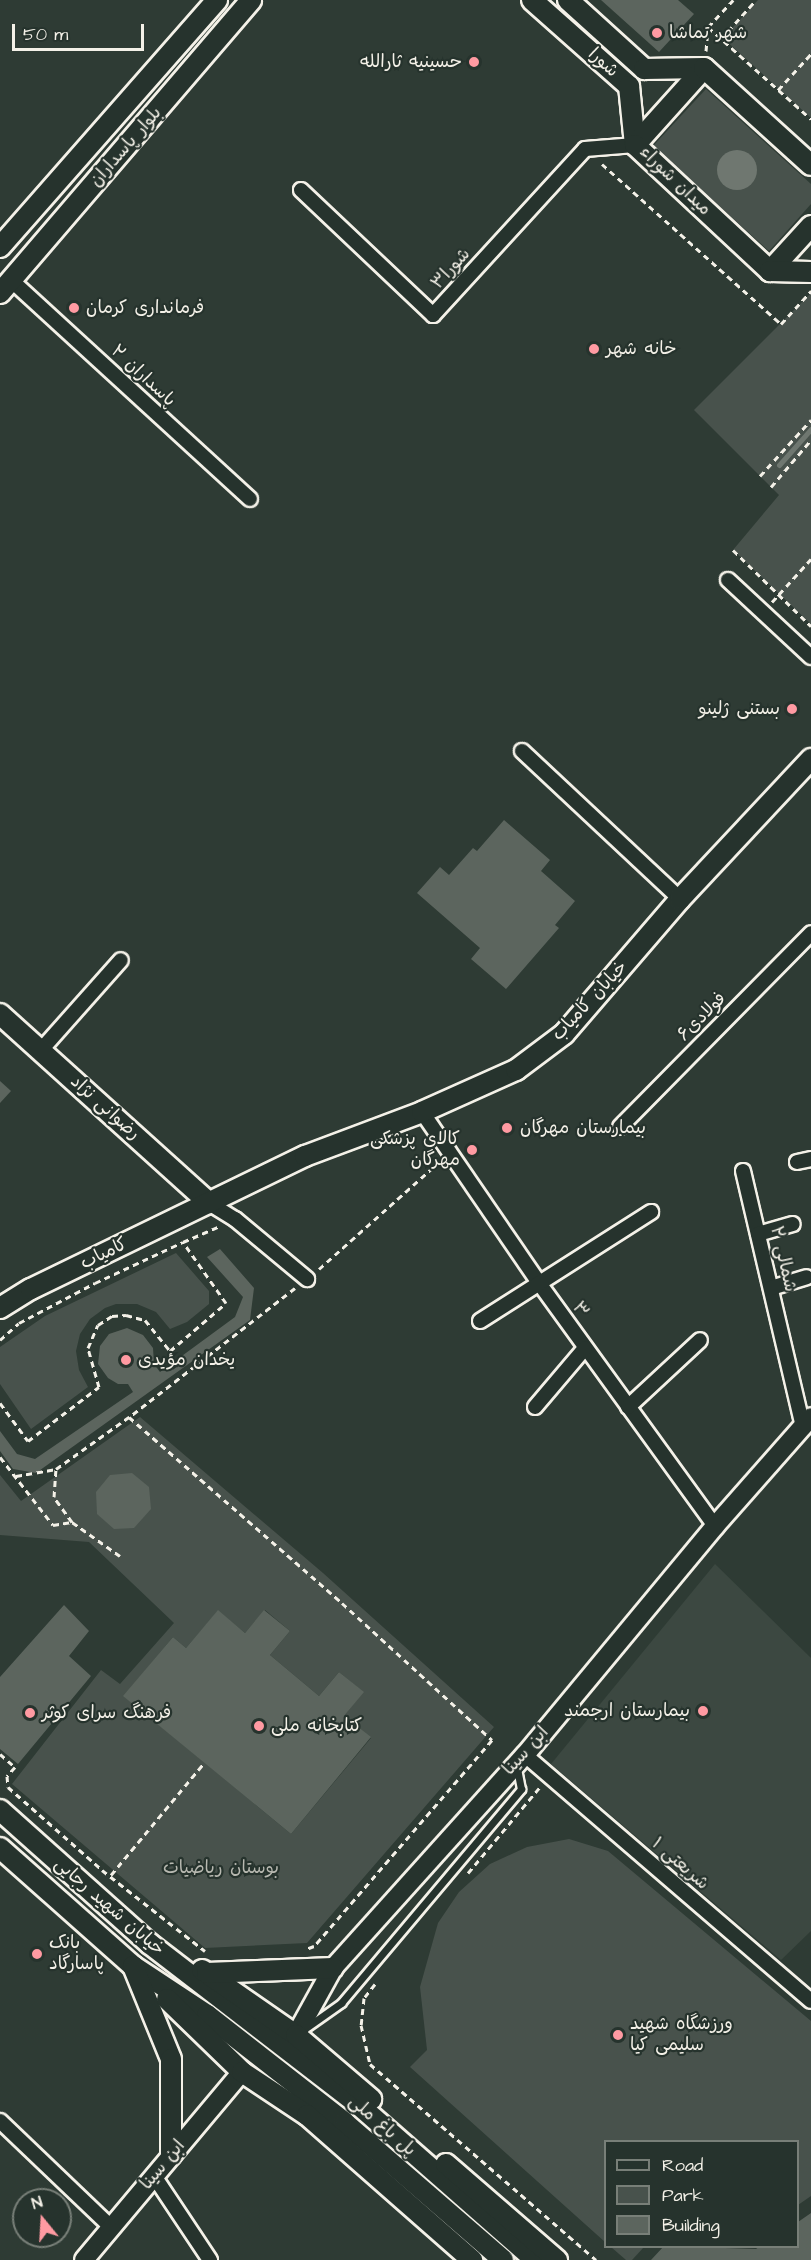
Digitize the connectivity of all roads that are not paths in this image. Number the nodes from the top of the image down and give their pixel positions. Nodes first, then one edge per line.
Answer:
1 (218, 0) edge
2 (251, 0) edge
3 (532, 0) edge
4 (568, 0) edge
5 (704, 68) junction
6 (635, 146) junction
7 (811, 165) edge
8 (301, 190) dead end
9 (811, 226) edge
10 (0, 247) edge
11 (770, 271) junction
12 (811, 272) edge
13 (6, 286) edge
14 (250, 499) dead end
15 (728, 580) dead end
16 (811, 657) edge
17 (522, 751) dead end
18 (811, 759) edge
19 (680, 899) junction
20 (811, 933) edge
21 (121, 960) dead end
22 (0, 1014) edge
23 (41, 1050) junction
24 (422, 1112) junction
25 (620, 1127) dead end
26 (743, 1171) dead end
27 (209, 1203) junction
28 (651, 1212) dead end
29 (793, 1224) dead end
30 (758, 1234) junction
31 (806, 1277) dead end
32 (307, 1279) road end
33 (538, 1283) junction
34 (771, 1288) junction
35 (0, 1308) edge
36 (480, 1321) dead end
37 (700, 1340) dead end
38 (585, 1348) junction
39 (535, 1407) dead end
40 (628, 1407) junction
41 (807, 1421) edge
42 (715, 1526) junction
43 (521, 1759) junction
44 (0, 1810) edge
45 (0, 1848) edge
46 (137, 1934) junction
47 (133, 1966) junction
48 (333, 1968) junction
49 (207, 1973) junction
50 (221, 2000) joint
51 (811, 2001) edge
52 (207, 2015) joint
53 (296, 2035) junction
54 (242, 2072) junction
55 (0, 2121) edge
56 (171, 2155) junction
57 (154, 2176) junction
58 (111, 2227) junction
59 (533, 2258) edge
60 (84, 2260) edge
61 (210, 2260) edge
62 (472, 2260) edge
63 (503, 2260) edge
64 (557, 2260) edge

1 - 10 main road, بلوار پاسداران
2 - 13 main road, بلوار پاسداران
3 - 6 main road, شورا
4 - 5 main road, شورا
5 - 6 main road, میدان شوراء
5 - 7 main road
6 - 8 street, شورا۳
6 - 11 main road, میدان شوراء
9 - 11 main road
11 - 12 main road
13 - 14 street, پاسداران ۲
15 - 16 street
17 - 19 street
18 - 19 main road, خیابان کامیاب
19 - 24 main road, خیابان کامیاب
20 - 25 street, فولادی۶
21 - 23 street
22 - 23 main road, رضوانی نژاد
23 - 27 main road, رضوانی نژاد
24 - 27 main road, خیابان کامیاب
24 - 33 street, ۳
26 - 30 street, ۲ شمالی
27 - 32 street
27 - 35 main road, کامیاب
28 - 33 street
29 - 30 street
30 - 34 street, ۲ شمالی
31 - 34 street
33 - 36 street
33 - 38 street, ۳
34 - 41 street, ۲ شمالی
37 - 40 street
38 - 39 street
38 - 40 street, ۳
40 - 42 street, ۳
41 - 42 street, ابن سینا
42 - 43 street, ابن سینا
43 - 48 street, ابن سینا
43 - 51 street, شریعتی ۱
43 - 53 lane
44 - 46 main road, خیابان شهید رجایی
45 - 47 main road, خیابان شهید رجایی
46 - 49 main road
46 - 50 main road, خیابان شهید رجایی
47 - 52 main road, خیابان شهید رجایی
47 - 54 main road
47 - 56 main road
48 - 49 main road
48 - 53 street, ابن سینا
49 - 53 main road
50 - 59 main road, پل باغ ملی
52 - 63 main road, پل باغ ملی
53 - 64 main road
54 - 56 street, ابن سینا
54 - 62 main road
55 - 58 street
56 - 57 street, ابن سینا
57 - 58 street, ابن سینا
57 - 61 street
58 - 60 street, ابن سینا

